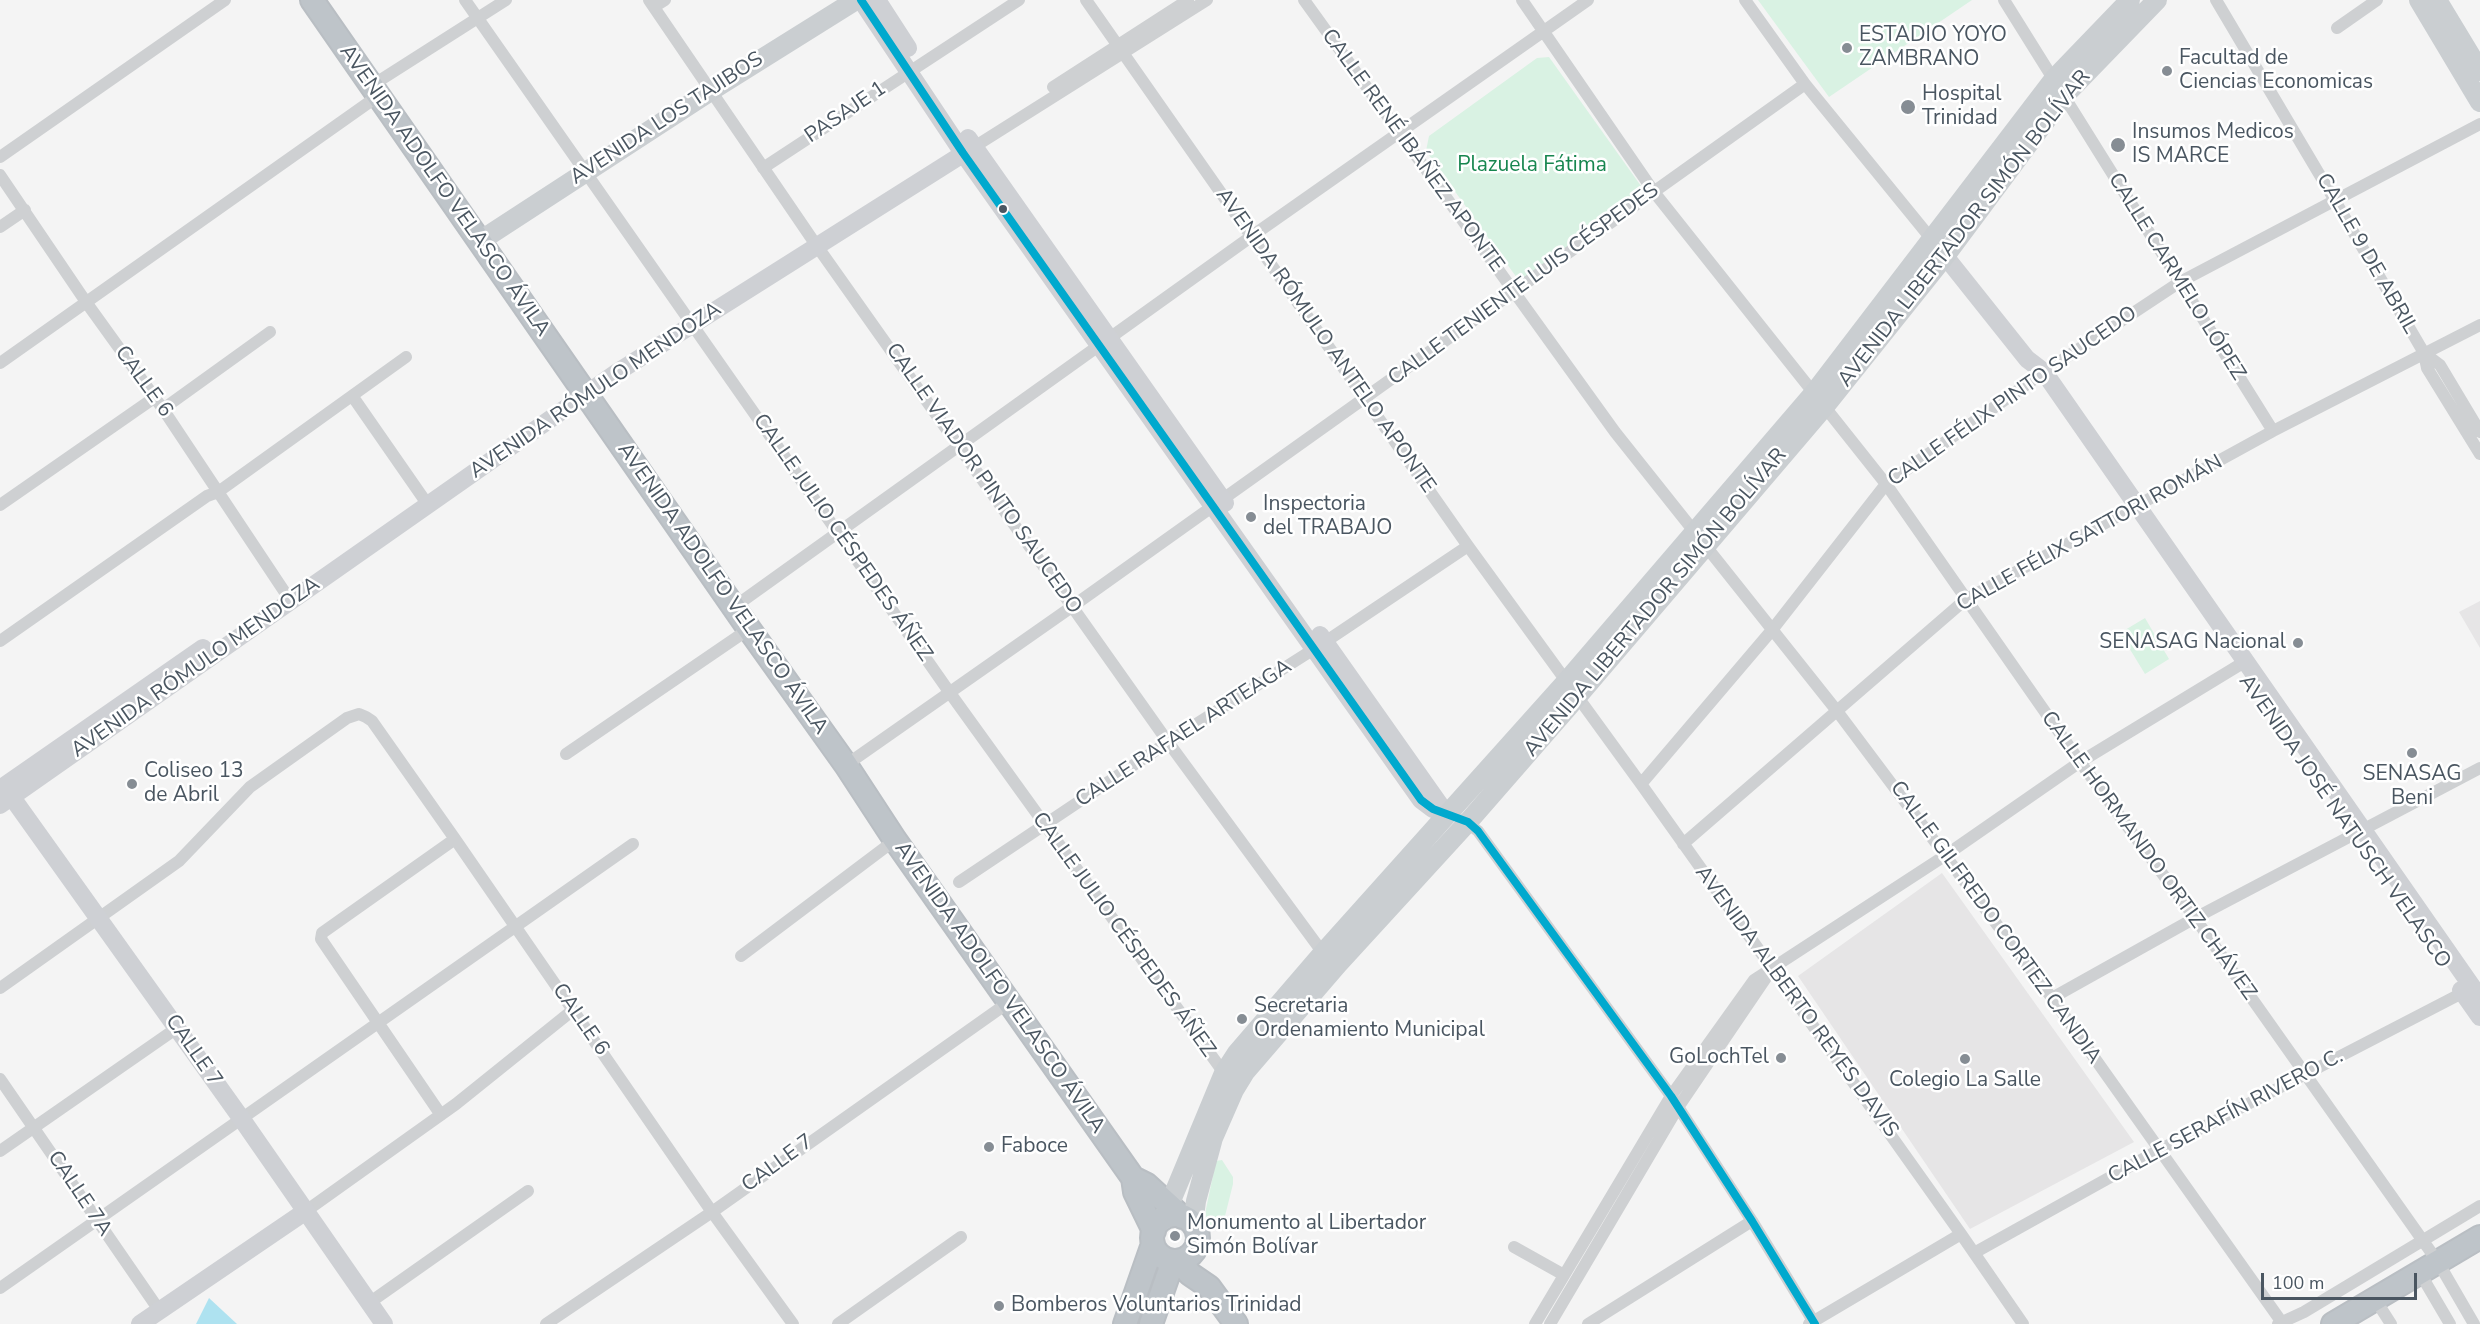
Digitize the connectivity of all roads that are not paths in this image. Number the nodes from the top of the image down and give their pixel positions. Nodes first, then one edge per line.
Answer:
1 (225, 0) edge
2 (312, 0) edge
3 (465, 0) edge
4 (506, 0) edge
5 (856, 0) edge
6 (861, 0) edge
7 (877, 0) edge
8 (1019, 0) edge
9 (1086, 0) edge
10 (1188, 0) edge
11 (1206, 0) edge
12 (1304, 0) edge
13 (1522, 0) edge
14 (1588, 0) edge
15 (1745, 0) edge
16 (2004, 0) edge
17 (2130, 0) edge
18 (2157, 0) edge
19 (2216, 0) edge
20 (2377, 0) edge
21 (2419, 0) edge
22 (2437, 0) edge
23 (656, 2) edge
24 (478, 18) junction
25 (2337, 28) dead end
26 (1544, 33) junction
27 (1120, 49) junction
28 (914, 68) junction
29 (2480, 71) edge
30 (1805, 84) junction
31 (2059, 88) junction
32 (712, 90) junction
33 (374, 91) junction
34 (2480, 102) edge
35 (2480, 124) edge
36 (1398, 133) junction
37 (966, 147) junction
38 (0, 157) edge
39 (762, 168) junction
40 (584, 172) junction
41 (0, 175) edge
42 (1654, 192) junction
43 (2334, 199) junction
44 (25, 210) junction
45 (0, 228) edge
46 (1252, 236) junction
47 (480, 241) junction
48 (815, 242) junction
49 (1939, 249) junction
50 (2180, 282) junction
51 (1514, 292) junction
52 (86, 302) junction
53 (691, 320) junction
54 (2480, 325) edge
55 (270, 332) dead end
56 (1104, 343) junction
57 (2424, 353) junction
58 (406, 357) dead end
59 (0, 363) edge
60 (2039, 375) junction
61 (582, 389) junction
62 (353, 397) junction
63 (154, 398) junction
64 (1366, 398) junction
65 (1820, 399) junction
66 (163, 409) junction
67 (2273, 431) junction
68 (2480, 432) edge
69 (959, 445) junction
70 (2480, 454) edge
71 (1886, 484) junction
72 (218, 492) junction
73 (424, 501) junction
74 (1217, 503) junction
75 (0, 505) edge
76 (2132, 510) junction
77 (837, 532) junction
78 (1699, 538) junction
79 (1468, 546) junction
80 (284, 591) junction
81 (1965, 600) junction
82 (1073, 606) junction
83 (734, 608) junction
84 (749, 630) junction
85 (1772, 630) junction
86 (0, 641) edge
87 (1319, 645) junction
88 (2241, 664) junction
89 (1571, 689) junction
90 (950, 693) junction
91 (1836, 711) junction
92 (1168, 742) junction
93 (566, 754) dead end
94 (2080, 762) junction
95 (846, 765) junction
96 (2480, 768) edge
97 (1641, 784) junction
98 (3, 791) edge
99 (1448, 815) junction
100 (1468, 822) junction
101 (1043, 826) junction
102 (2358, 832) junction
103 (455, 838) junction
104 (895, 840) junction
105 (633, 844) dead end
106 (1683, 844) junction
107 (1946, 855) junction
108 (959, 882) dead end
109 (99, 918) junction
110 (2194, 918) junction
111 (516, 928) junction
112 (1323, 953) junction
113 (741, 956) dead end
114 (1772, 968) junction
115 (0, 988) edge
116 (2474, 991) edge
117 (2052, 998) junction
118 (1009, 1002) junction
119 (573, 1010) junction
120 (2480, 1017) edge
121 (379, 1023) junction
122 (177, 1028) junction
123 (1224, 1073) junction
124 (2304, 1075) junction
125 (0, 1078) edge
126 (1671, 1096) junction
127 (1677, 1109) junction
128 (441, 1115) junction
129 (241, 1118) junction
130 (34, 1128) junction
131 (2159, 1150) junction
132 (0, 1151) edge
133 (1133, 1178) junction
134 (528, 1191) dead end
135 (2480, 1206) edge
136 (306, 1211) junction
137 (712, 1212) junction
138 (97, 1220) junction
139 (1752, 1221) junction
140 (1169, 1223) junction
141 (1961, 1234) junction
142 (2480, 1236) edge
143 (961, 1237) dead end
144 (2421, 1241) junction
145 (1514, 1247) dead end
146 (1974, 1253) junction
147 (1183, 1257) junction
148 (2429, 1268) junction
149 (1564, 1275) junction
150 (1209, 1287) junction
151 (0, 1288) edge
152 (2375, 1299) junction
153 (1160, 1301) junction
154 (1548, 1301) junction
155 (369, 1303) junction
156 (159, 1310) junction
157 (1556, 1321) edge
158 (1812, 1323) edge
159 (2281, 1323) edge
160 (140, 1324) edge
161 (384, 1324) edge
162 (546, 1324) edge
163 (793, 1324) edge
164 (838, 1324) edge
165 (1125, 1324) edge
166 (1151, 1324) edge
167 (1236, 1324) edge
168 (1535, 1324) edge
169 (1588, 1324) edge
170 (2023, 1324) edge
171 (2333, 1324) edge
172 (2391, 1324) edge
173 (2450, 1324) edge
174 (2474, 1324) edge

1 - 38 street
2 - 33 highway, AVENIDA ADOLFO VELASCO ÁVILA
3 - 24 street, CALLE JULIO CÉSPEDES ÁÑEZ
4 - 24 street
5 - 32 main road, AVENIDA LOS TAJIBOS
6 - 28 street
7 - 28 street
8 - 28 street, PASAJE 1
9 - 27 street, AVENIDA RÓMULO ANTELO APONTE
10 - 27 street, AVENIDA RÓMULO MENDOZA
11 - 27 street, AVENIDA RÓMULO MENDOZA
12 - 36 street, CALLE RENÉ IBÁÑEZ APONTE
13 - 26 street, CALLE HORMANDO ORTIZ CHÁVEZ
14 - 26 street
15 - 30 street
16 - 31 street, CALLE CARMELO LÓPEZ
17 - 31 main road, AVENIDA LIBERTADOR SIMÓN BOLÍVAR
18 - 31 main road, AVENIDA LIBERTADOR SIMÓN BOLÍVAR
19 - 43 street, CALLE 9 DE ABRIL
20 - 25 street
21 - 34 main road
22 - 29 main road
23 - 32 street, CALLE VIADOR PINTO SAUCEDO
24 - 33 street
24 - 40 street, CALLE JULIO CÉSPEDES ÁÑEZ
26 - 36 street
26 - 42 street, CALLE HORMANDO ORTIZ CHÁVEZ
27 - 37 street, AVENIDA RÓMULO MENDOZA
27 - 46 street, AVENIDA RÓMULO ANTELO APONTE
28 - 37 street
28 - 39 street, PASAJE 1
30 - 42 street, CALLE TENIENTE LUIS CÉSPEDES
30 - 49 street
31 - 49 main road, AVENIDA LIBERTADOR SIMÓN BOLÍVAR
31 - 50 street, CALLE CARMELO LÓPEZ
32 - 39 street, CALLE VIADOR PINTO SAUCEDO
32 - 40 main road, AVENIDA LOS TAJIBOS
33 - 47 highway, AVENIDA ADOLFO VELASCO ÁVILA
33 - 52 street
35 - 43 street, CALLE FÉLIX PINTO SAUCEDO
36 - 46 street
36 - 51 street, CALLE RENÉ IBÁÑEZ APONTE
37 - 48 street, AVENIDA RÓMULO MENDOZA
37 - 56 street
39 - 48 street, CALLE VIADOR PINTO SAUCEDO
40 - 47 main road, AVENIDA LOS TAJIBOS
40 - 53 street, CALLE JULIO CÉSPEDES ÁÑEZ
41 - 44 street, CALLE 6
42 - 51 street, CALLE TENIENTE LUIS CÉSPEDES
42 - 65 street, CALLE HORMANDO ORTIZ CHÁVEZ
43 - 50 street, CALLE FÉLIX PINTO SAUCEDO
43 - 57 street, CALLE 9 DE ABRIL
44 - 45 street
44 - 52 street, CALLE 6
46 - 56 street
46 - 64 street, AVENIDA RÓMULO ANTELO APONTE
47 - 61 highway, AVENIDA ADOLFO VELASCO ÁVILA
48 - 53 street, AVENIDA RÓMULO MENDOZA
48 - 69 street, CALLE VIADOR PINTO SAUCEDO
49 - 60 street, AVENIDA JOSÉ NATUSCH VELASCO
49 - 65 main road, AVENIDA LIBERTADOR SIMÓN BOLÍVAR
50 - 60 street, CALLE FÉLIX PINTO SAUCEDO
50 - 67 street, CALLE CARMELO LÓPEZ
51 - 64 street, CALLE TENIENTE LUIS CÉSPEDES
51 - 78 street, CALLE RENÉ IBÁÑEZ APONTE
52 - 59 street
52 - 63 street, CALLE 6
53 - 61 street, AVENIDA RÓMULO MENDOZA
53 - 77 street, CALLE JULIO CÉSPEDES ÁÑEZ
54 - 57 street, CALLE FÉLIX SATTORI ROMÁN
55 - 66 street
56 - 69 street
56 - 74 street
57 - 67 street, CALLE FÉLIX SATTORI ROMÁN
57 - 68 street, CALLE 9 DE ABRIL
57 - 70 street, CALLE 9 DE ABRIL
58 - 62 street
60 - 71 street, CALLE FÉLIX PINTO SAUCEDO
60 - 76 street, AVENIDA JOSÉ NATUSCH VELASCO
61 - 73 street, AVENIDA RÓMULO MENDOZA
61 - 83 highway, AVENIDA ADOLFO VELASCO ÁVILA
62 - 72 street
62 - 73 street
63 - 66 street, CALLE 6
63 - 75 street
64 - 74 street, CALLE TENIENTE LUIS CÉSPEDES
64 - 79 street, AVENIDA RÓMULO ANTELO APONTE
65 - 71 street, CALLE HORMANDO ORTIZ CHÁVEZ
65 - 78 main road, AVENIDA LIBERTADOR SIMÓN BOLÍVAR
66 - 72 street, CALLE 6
67 - 76 street, CALLE FÉLIX SATTORI ROMÁN
69 - 77 street
69 - 82 street, CALLE VIADOR PINTO SAUCEDO
71 - 81 street, CALLE HORMANDO ORTIZ CHÁVEZ
71 - 85 street, CALLE FÉLIX PINTO SAUCEDO
72 - 80 street, CALLE 6
72 - 86 street
73 - 80 street, AVENIDA RÓMULO MENDOZA
73 - 98 street, AVENIDA RÓMULO MENDOZA
74 - 82 street, CALLE TENIENTE LUIS CÉSPEDES
74 - 87 street
76 - 81 street, CALLE FÉLIX SATTORI ROMÁN
76 - 88 street, AVENIDA JOSÉ NATUSCH VELASCO
77 - 83 street
77 - 90 street, CALLE JULIO CÉSPEDES ÁÑEZ
78 - 85 street, CALLE GILFREDO CORTEZ CANDIA
78 - 89 main road, AVENIDA LIBERTADOR SIMÓN BOLÍVAR
79 - 87 street, CALLE RAFAEL ARTEAGA
79 - 89 street, AVENIDA RÓMULO ANTELO APONTE
80 - 98 street, AVENIDA RÓMULO MENDOZA
81 - 91 street, CALLE FÉLIX SATTORI ROMÁN
81 - 94 street, CALLE HORMANDO ORTIZ CHÁVEZ
82 - 90 street, CALLE TENIENTE LUIS CÉSPEDES
82 - 92 street, CALLE VIADOR PINTO SAUCEDO
83 - 84 highway, AVENIDA ADOLFO VELASCO ÁVILA
84 - 93 street
84 - 95 highway, AVENIDA ADOLFO VELASCO ÁVILA
85 - 91 street, CALLE GILFREDO CORTEZ CANDIA
85 - 97 street, CALLE FÉLIX PINTO SAUCEDO
87 - 92 street, CALLE RAFAEL ARTEAGA
87 - 99 street
88 - 94 street
88 - 102 street, AVENIDA JOSÉ NATUSCH VELASCO
89 - 97 street, AVENIDA ALBERTO REYES DAVIS
89 - 99 main road, AVENIDA LIBERTADOR SIMÓN BOLÍVAR
89 - 100 main road, AVENIDA LIBERTADOR SIMÓN BOLÍVAR
90 - 95 street, CALLE TENIENTE LUIS CÉSPEDES
90 - 101 street, CALLE JULIO CÉSPEDES ÁÑEZ
91 - 106 street, CALLE FÉLIX SATTORI ROMÁN
91 - 107 street, CALLE GILFREDO CORTEZ CANDIA
92 - 101 street, CALLE RAFAEL ARTEAGA
92 - 112 street, CALLE VIADOR PINTO SAUCEDO
94 - 107 street
94 - 110 street, CALLE HORMANDO ORTIZ CHÁVEZ
95 - 104 highway, AVENIDA ADOLFO VELASCO ÁVILA
96 - 102 street
97 - 106 street, AVENIDA ALBERTO REYES DAVIS
98 - 109 street, CALLE 7
99 - 100 street
99 - 112 main road, AVENIDA LIBERTADOR SIMÓN BOLÍVAR
100 - 126 street
100 - 140 main road, AVENIDA LIBERTADOR SIMÓN BOLÍVAR
101 - 108 street, CALLE RAFAEL ARTEAGA
101 - 123 street, CALLE JULIO CÉSPEDES ÁÑEZ
102 - 110 street
102 - 116 street, AVENIDA JOSÉ NATUSCH VELASCO
103 - 109 street, CALLE 6
103 - 111 street, CALLE 6
103 - 121 street
104 - 113 street
104 - 118 highway, AVENIDA ADOLFO VELASCO ÁVILA
105 - 111 street
106 - 114 street, AVENIDA ALBERTO REYES DAVIS
107 - 114 street
107 - 117 street, CALLE GILFREDO CORTEZ CANDIA
109 - 115 street
109 - 122 street, CALLE 7
110 - 117 street
110 - 124 street, CALLE HORMANDO ORTIZ CHÁVEZ
111 - 119 street, CALLE 6
111 - 121 street
112 - 123 main road, AVENIDA LIBERTADOR SIMÓN BOLÍVAR
114 - 126 street
114 - 127 street
114 - 141 street, AVENIDA ALBERTO REYES DAVIS
116 - 120 street, AVENIDA JOSÉ NATUSCH VELASCO
116 - 124 street, CALLE SERAFÍN RIVERO C.
117 - 131 street, CALLE GILFREDO CORTEZ CANDIA
118 - 133 highway, AVENIDA ADOLFO VELASCO ÁVILA
118 - 137 street, CALLE 7
119 - 128 street
119 - 137 street, CALLE 6
121 - 128 street
121 - 129 street
122 - 129 street, CALLE 7
122 - 130 street
123 - 140 main road, AVENIDA LIBERTADOR SIMÓN BOLÍVAR
124 - 131 street, CALLE SERAFÍN RIVERO C.
124 - 144 street, CALLE HORMANDO ORTIZ CHÁVEZ
125 - 130 street, CALLE 7A
126 - 127 street
126 - 149 street
127 - 139 street
127 - 157 street
128 - 136 street
129 - 136 street, CALLE 7
129 - 138 street
130 - 132 street
130 - 138 street, CALLE 7A
131 - 146 street, CALLE SERAFÍN RIVERO C.
131 - 159 street, CALLE GILFREDO CORTEZ CANDIA
133 - 140 highway, AVENIDA ADOLFO VELASCO ÁVILA
133 - 140 highway, AVENIDA ADOLFO VELASCO ÁVILA
134 - 155 street
135 - 144 street
136 - 155 street, CALLE 7
136 - 156 street
137 - 162 street, CALLE 7
137 - 163 street, CALLE 6
138 - 151 street
138 - 156 street, CALLE 7A
139 - 158 street
139 - 169 street
140 - 147 highway
140 - 147 highway
140 - 165 highway
141 - 146 street, AVENIDA ALBERTO REYES DAVIS
141 - 158 street
142 - 148 highway
143 - 164 street
144 - 148 street, CALLE HORMANDO ORTIZ CHÁVEZ
144 - 159 street
145 - 149 street
146 - 170 street, AVENIDA ALBERTO REYES DAVIS
147 - 150 highway
147 - 153 highway
148 - 152 highway
148 - 173 street
148 - 174 street, CALLE HORMANDO ORTIZ CHÁVEZ
149 - 154 street
150 - 153 highway
150 - 167 highway
152 - 171 highway
152 - 172 street
153 - 166 highway
154 - 157 street
154 - 168 street
155 - 161 street, CALLE 7
156 - 160 street

